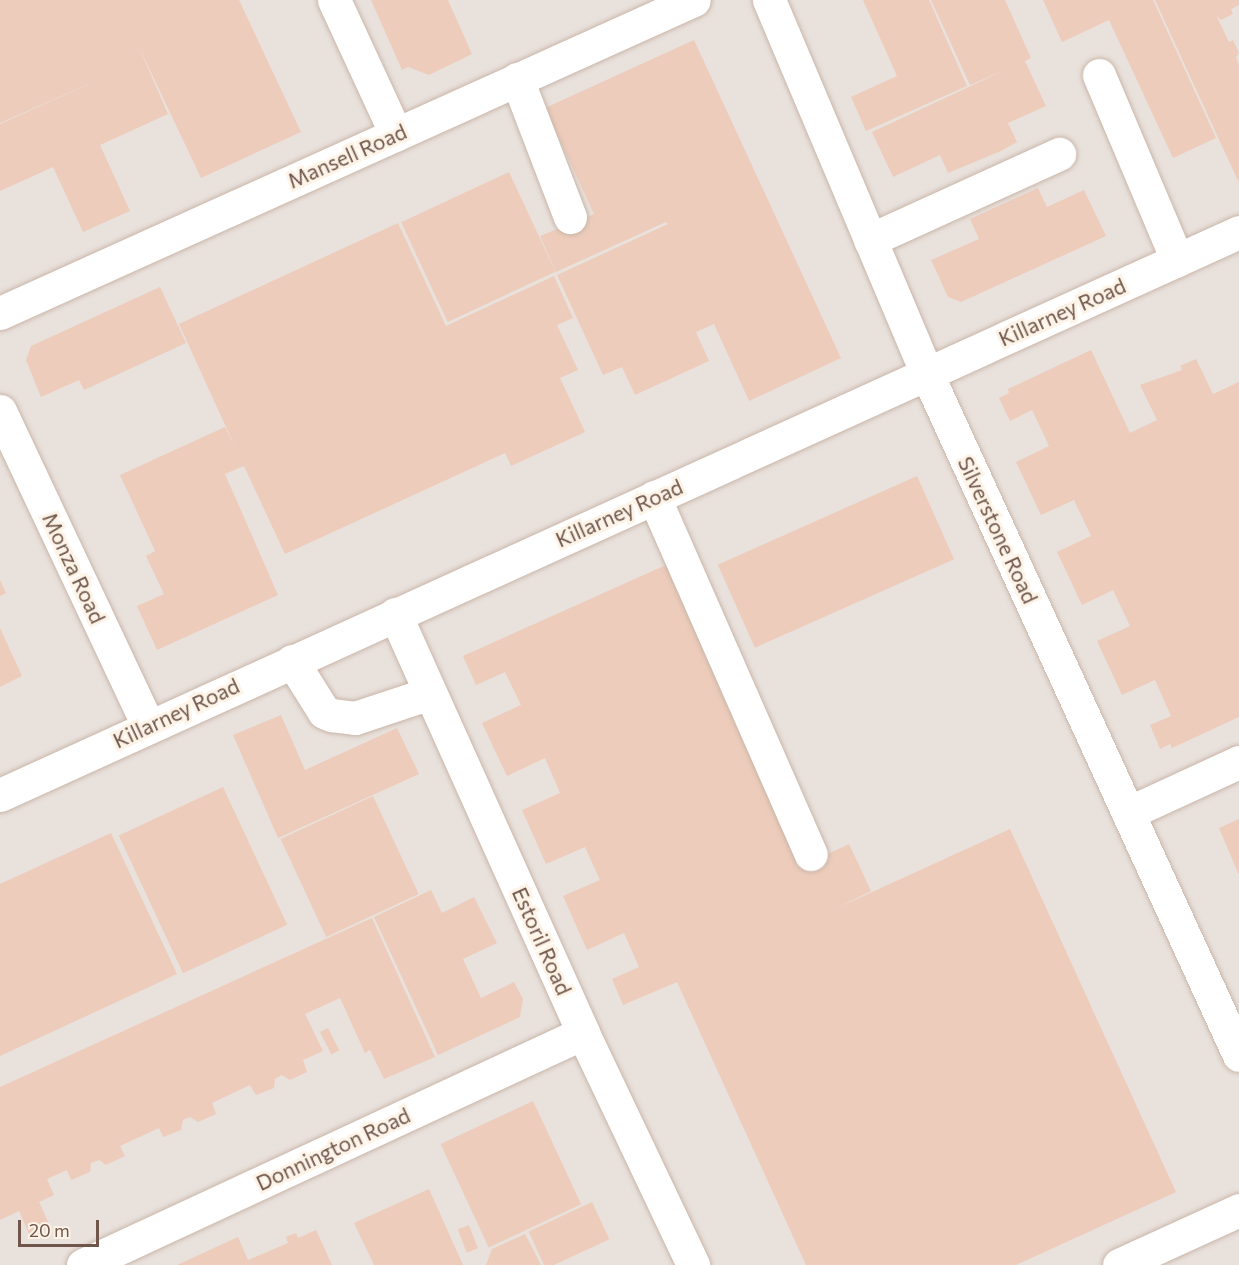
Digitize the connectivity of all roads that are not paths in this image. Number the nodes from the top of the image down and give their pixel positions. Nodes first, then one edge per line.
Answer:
1 (334, 0) edge
2 (694, 0) edge
3 (769, 0) edge
4 (1099, 75) dead end
5 (516, 80) junction
6 (396, 134) junction
7 (1059, 154) dead end
8 (570, 217) dead end
9 (1239, 232) edge
10 (870, 240) junction
11 (1177, 260) junction
12 (0, 313) edge
13 (927, 374) junction
14 (0, 411) edge
15 (654, 497) junction
16 (395, 614) junction
17 (292, 661) junction
18 (430, 693) junction
19 (148, 726) junction
20 (1239, 762) edge
21 (0, 795) edge
22 (1128, 813) junction
23 (811, 854) dead end
24 (584, 1033) junction
25 (1239, 1055) edge
26 (1239, 1210) edge
27 (83, 1265) edge
28 (693, 1265) edge
29 (1119, 1265) edge

1 - 6 street
2 - 5 street, Mansell Road
3 - 10 street, Silverstone Road
4 - 11 street
5 - 6 street, Mansell Road
5 - 8 street
6 - 12 street, Mansell Road
7 - 10 street
9 - 11 street, Killarney Road
10 - 13 street, Silverstone Road
11 - 13 street, Killarney Road
13 - 15 street, Killarney Road
13 - 22 street, Silverstone Road
14 - 19 street, Monza Road
15 - 16 street, Killarney Road
15 - 23 street
16 - 17 street, Killarney Road
16 - 18 street, Estoril Road
17 - 18 street
17 - 19 street, Killarney Road
18 - 24 street, Estoril Road
19 - 21 street, Killarney Road
20 - 22 street
22 - 25 street, Silverstone Road
24 - 27 street, Donnington Road
24 - 28 street, Estoril Road
26 - 29 street

